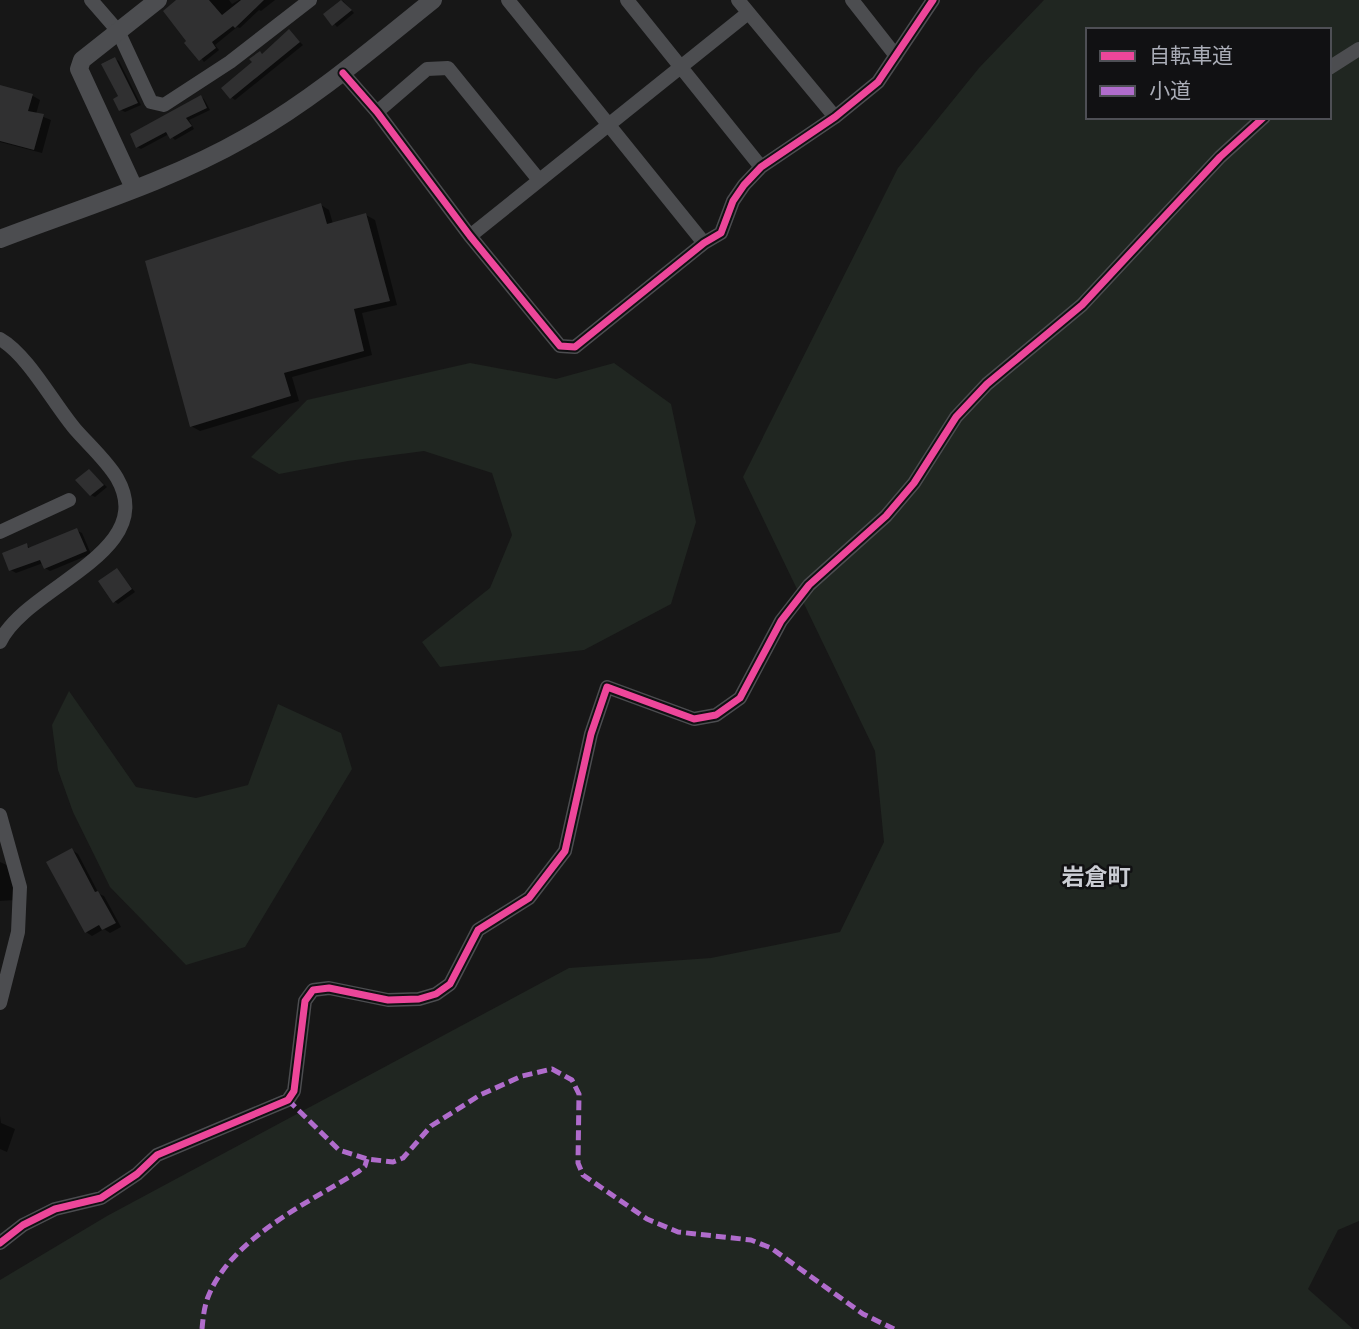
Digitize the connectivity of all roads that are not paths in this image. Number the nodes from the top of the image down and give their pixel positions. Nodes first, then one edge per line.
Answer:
1 (91, 0) edge
2 (158, 0) edge
3 (310, 0) edge
4 (433, 0) edge
5 (508, 0) edge
6 (627, 0) edge
7 (738, 0) edge
8 (852, 0) edge
9 (933, 0) edge
10 (748, 13) junction
11 (118, 31) junction
12 (1359, 49) edge
13 (896, 56) junction
14 (681, 66) junction
15 (1331, 67) edge
16 (343, 72) junction
17 (377, 112) junction
18 (835, 117) junction
19 (1262, 119) edge
20 (609, 125) junction
21 (761, 167) junction
22 (539, 180) junction
23 (134, 188) junction
24 (470, 236) junction
25 (0, 239) edge
26 (704, 243) junction
27 (0, 339) edge
28 (69, 500) dead end
29 (0, 532) edge
30 (0, 642) edge
31 (0, 816) edge
32 (0, 1003) edge
33 (0, 1244) edge

1 - 11 street
2 - 11 street
3 - 11 street
4 - 16 street
5 - 20 street
6 - 14 street
7 - 10 street
8 - 13 street
9 - 13 street
10 - 14 street
10 - 18 street
11 - 23 street
12 - 15 street
13 - 18 street
14 - 20 street
14 - 21 street
16 - 17 street
16 - 23 street
17 - 22 street
17 - 24 street
18 - 21 street
19 - 33 street
20 - 22 street
20 - 26 street
21 - 26 street
22 - 24 street
23 - 25 street
24 - 26 street
27 - 30 street
28 - 29 street
31 - 32 street

